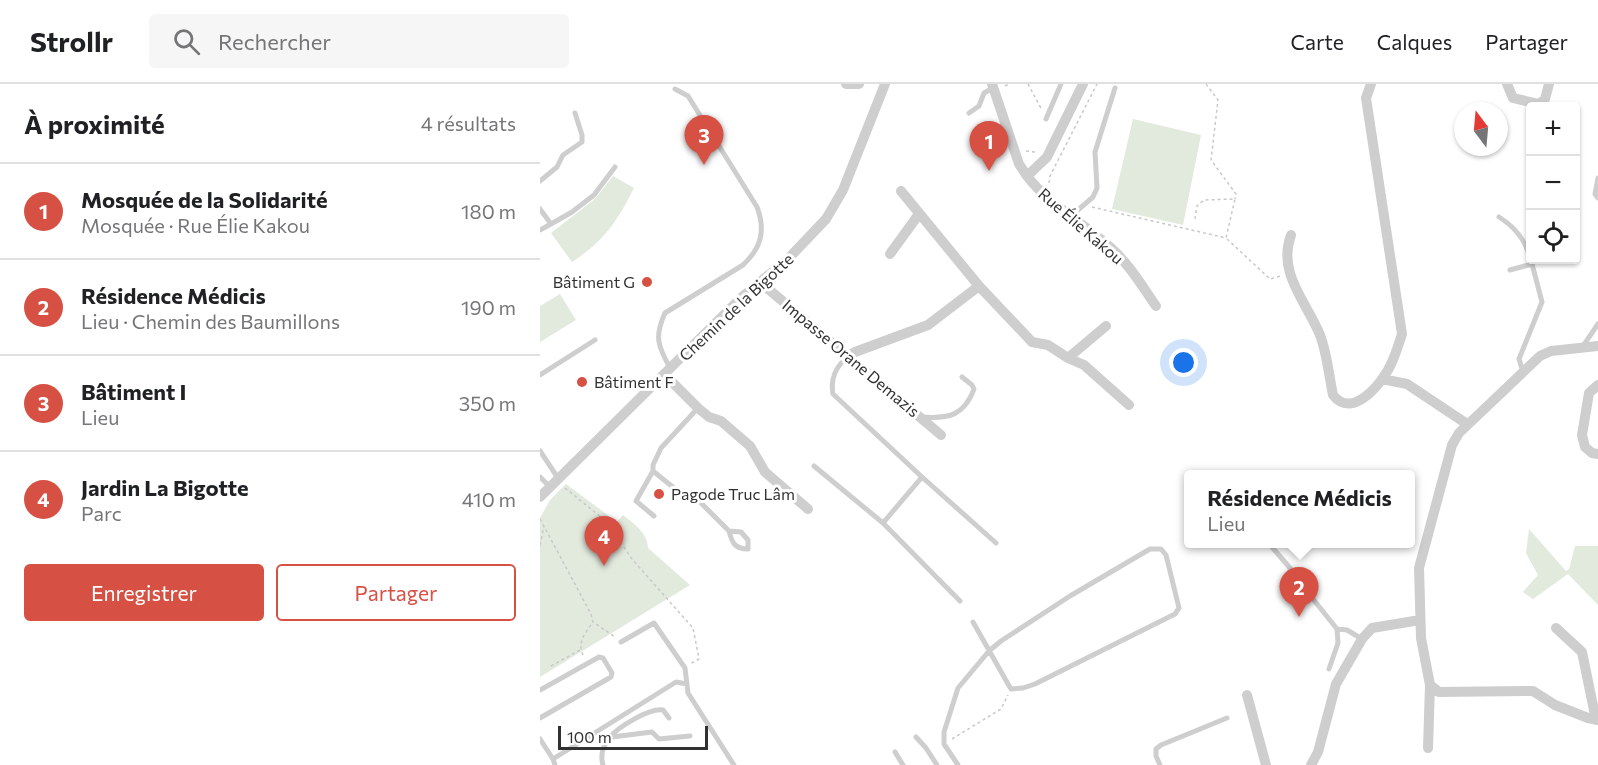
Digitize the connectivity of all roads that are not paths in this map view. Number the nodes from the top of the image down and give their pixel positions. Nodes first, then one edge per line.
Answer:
1 (846, 84) edge
2 (858, 84) edge
3 (885, 84) edge
4 (1060, 84) edge
5 (1083, 84) edge
6 (1371, 84) edge
7 (1507, 84) edge
8 (1549, 84) edge
9 (993, 86) edge
10 (1115, 88) dead end
11 (675, 89) dead end
12 (1530, 102) edge
13 (1546, 102) edge
14 (575, 113) dead end
15 (969, 113) dead end
16 (1046, 119) road end
17 (615, 167) dead end
18 (1027, 176) junction
19 (1598, 178) edge
20 (540, 181) edge
21 (901, 191) dead end
22 (1598, 198) edge
23 (540, 209) edge
24 (919, 214) junction
25 (1071, 216) junction
26 (1499, 217) dead end
27 (550, 224) junction
28 (540, 230) edge
29 (1291, 235) dead end
30 (1526, 244) edge
31 (890, 254) dead end
32 (1526, 263) edge
33 (1532, 264) edge
34 (1510, 270) dead end
35 (760, 282) junction
36 (979, 286) junction
37 (1156, 306) dead end
38 (1598, 324) edge
39 (1106, 326) dead end
40 (595, 340) dead end
41 (1583, 346) junction
42 (1598, 346) edge
43 (848, 356) junction
44 (1068, 358) junction
45 (667, 371) junction
46 (1523, 372) junction
47 (540, 375) edge
48 (962, 377) dead end
49 (1382, 379) junction
50 (1598, 386) edge
51 (1129, 405) dead end
52 (698, 408) junction
53 (921, 417) junction
54 (1467, 424) junction
55 (941, 435) dead end
56 (540, 451) edge
57 (1598, 454) edge
58 (814, 466) dead end
59 (653, 471) junction
60 (540, 477) edge
61 (922, 477) junction
62 (558, 478) junction
63 (550, 487) junction
64 (540, 497) edge
65 (808, 509) dead end
66 (654, 516) dead end
67 (883, 523) junction
68 (729, 531) dead end
69 (996, 543) dead end
70 (1273, 548) edge
71 (960, 602) dead end
72 (1420, 620) junction
73 (973, 622) dead end
74 (1556, 628) dead end
75 (1337, 629) junction
76 (1362, 639) junction
77 (621, 642) road end
78 (989, 651) junction
79 (1329, 669) dead end
80 (687, 684) junction
81 (1430, 685) junction
82 (540, 690) edge
83 (1247, 695) dead end
84 (540, 718) edge
85 (669, 718) dead end
86 (1227, 718) dead end
87 (1597, 720) edge
88 (690, 736) dead end
89 (610, 737) junction
90 (916, 737) dead end
91 (540, 739) edge
92 (1428, 748) dead end
93 (895, 752) dead end
94 (554, 762) edge
95 (603, 765) edge
96 (734, 765) edge
97 (903, 765) edge
98 (937, 765) edge
99 (958, 765) edge
100 (1160, 765) edge
101 (1266, 765) edge
102 (1311, 765) edge

1 - 2 street
3 - 35 street, Chemin de la Bigotte
4 - 16 lane
5 - 18 street, Rue Élie Kakou
6 - 49 street
7 - 12 street
8 - 13 street
9 - 15 lane
9 - 18 street
10 - 25 lane
11 - 45 lane
14 - 20 lane
17 - 27 lane
18 - 25 street, Rue Élie Kakou
19 - 22 lane
21 - 24 street
23 - 27 lane
24 - 31 street
24 - 36 street
25 - 37 street, Rue Élie Kakou
26 - 30 lane
27 - 28 lane
29 - 49 street
32 - 34 lane
33 - 46 lane
35 - 43 street, Impasse Orane Demazis
35 - 45 street, Chemin de la Bigotte
36 - 43 street
36 - 44 street
38 - 41 lane
39 - 44 street
40 - 47 lane
41 - 42 street
41 - 46 street
43 - 53 street, Impasse Orane Demazis
43 - 61 lane
44 - 51 street
45 - 52 street
45 - 62 street, Chemin de la Bigotte
46 - 54 street
48 - 53 lane
49 - 54 street
50 - 57 street
52 - 59 lane
52 - 65 street
53 - 55 street, Impasse Orane Demazis
54 - 72 street
56 - 62 lane
58 - 67 lane
59 - 66 lane
59 - 68 lane
60 - 63 lane
61 - 67 lane
61 - 69 lane
62 - 63 street, Chemin de la Bigotte
63 - 64 street, Chemin de la Bigotte
67 - 71 lane
70 - 75 lane
72 - 76 street
72 - 81 street
73 - 78 lane
74 - 87 street
75 - 76 lane
75 - 79 lane
76 - 102 street
77 - 80 lane
78 - 78 lane
78 - 99 lane
80 - 94 lane
80 - 96 lane
81 - 87 street
81 - 92 street
82 - 84 lane
83 - 101 street
85 - 89 lane
86 - 100 lane
88 - 89 lane
89 - 95 lane
90 - 98 lane
91 - 94 lane
93 - 97 lane

